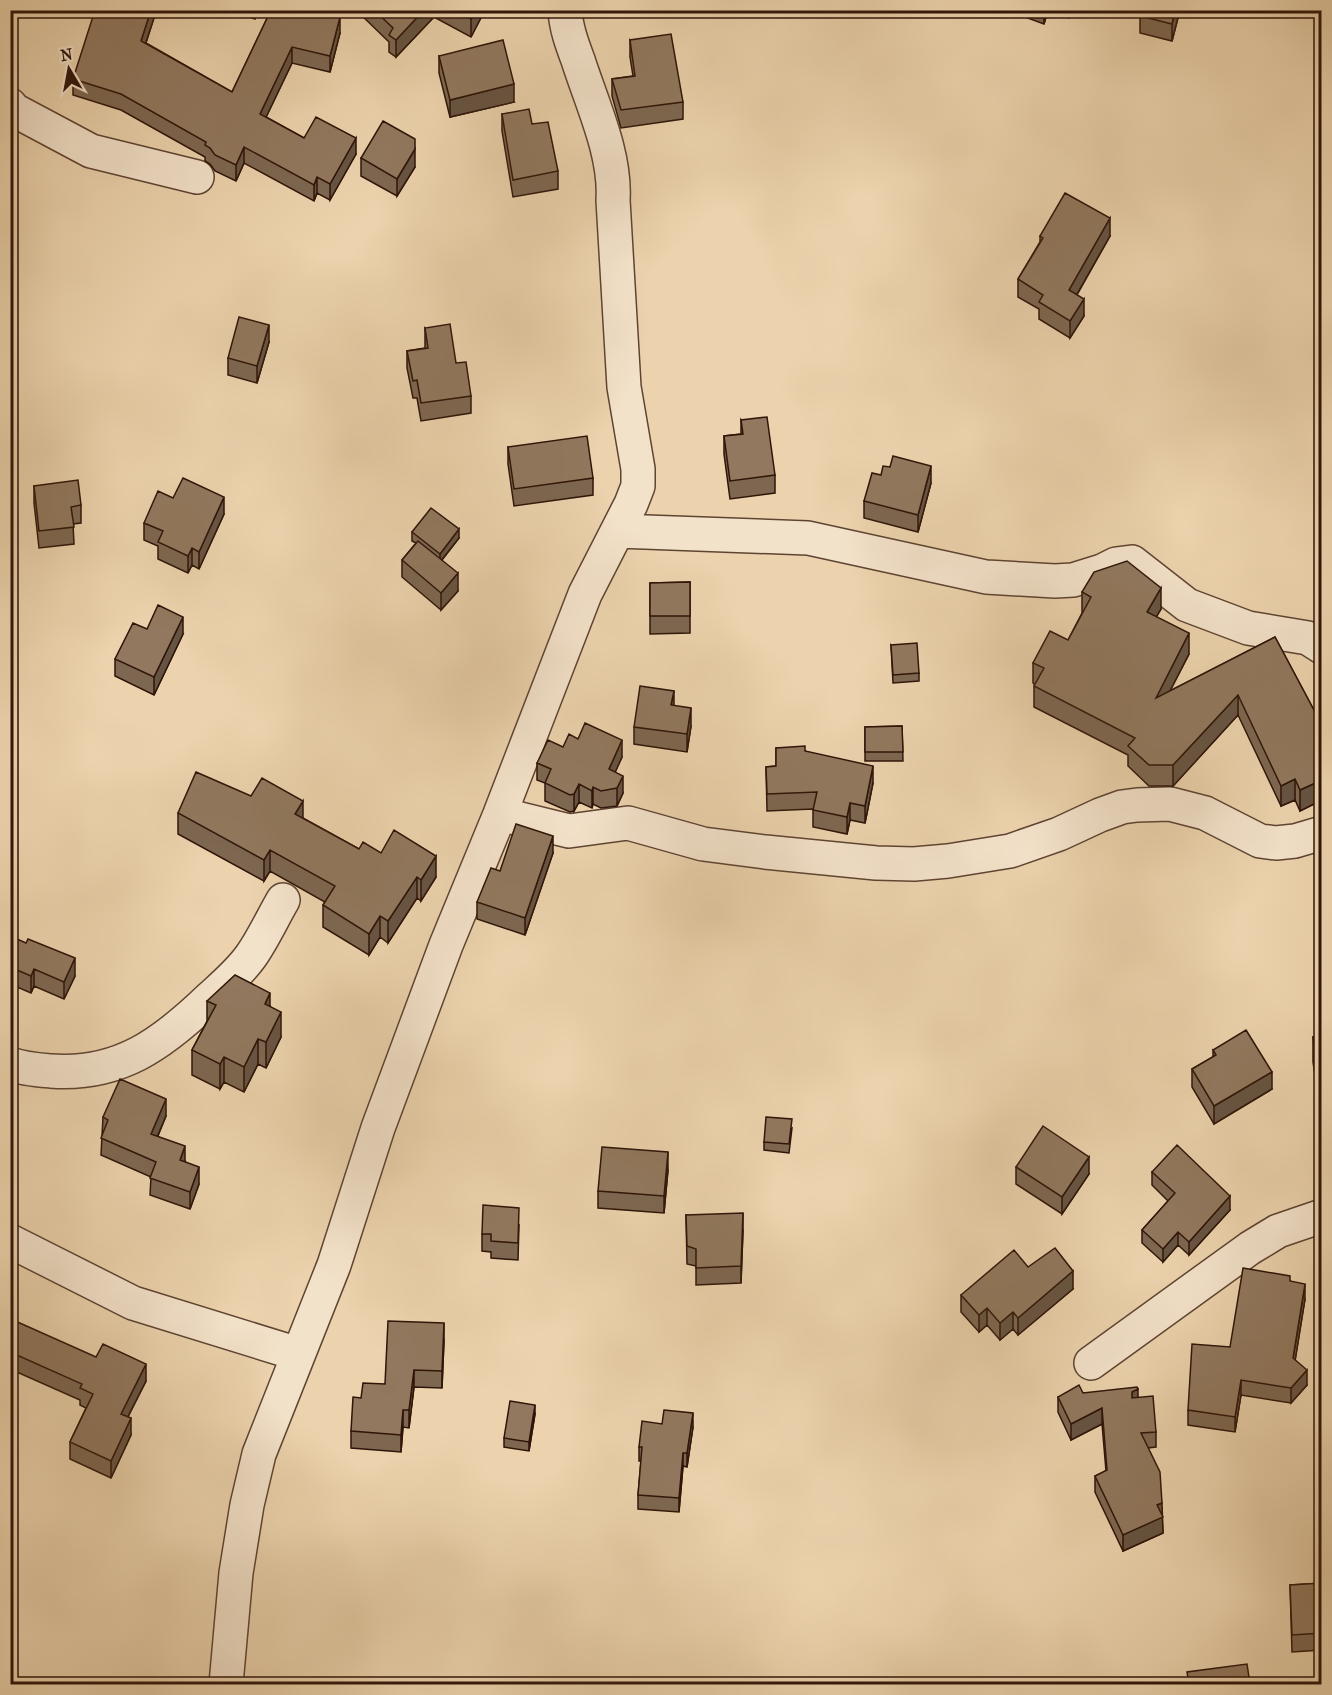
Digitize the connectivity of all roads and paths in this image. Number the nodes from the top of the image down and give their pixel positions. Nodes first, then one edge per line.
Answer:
1 (565, 10) edge
2 (10, 105) edge
3 (196, 177) dead end
4 (618, 531) junction
5 (1322, 647) edge
6 (500, 814) junction
7 (1322, 833) edge
8 (283, 900) dead end
9 (10, 1064) edge
10 (1322, 1216) edge
11 (10, 1241) edge
12 (298, 1354) junction
13 (1091, 1363) dead end
14 (226, 1684) edge

1 - 4 street
2 - 3 street
4 - 5 street
4 - 6 street
6 - 7 street
6 - 12 street
8 - 9 street
10 - 13 street
11 - 12 street
12 - 14 street

